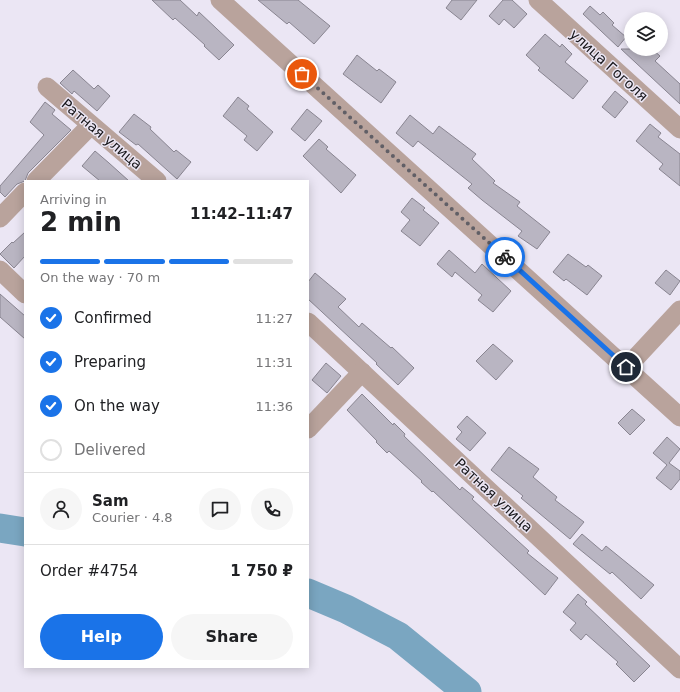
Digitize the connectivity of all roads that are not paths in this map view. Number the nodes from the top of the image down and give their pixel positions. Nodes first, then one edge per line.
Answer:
1 (220, 0) edge
2 (538, 0) edge
3 (47, 87) dead end
4 (91, 125) junction
5 (680, 129) edge
6 (37, 180) edge
7 (156, 180) edge
8 (24, 193) edge
9 (0, 218) edge
10 (0, 270) edge
11 (24, 293) edge
12 (680, 310) edge
13 (309, 323) edge
14 (626, 367) junction
15 (362, 372) junction
16 (680, 417) edge
17 (309, 428) edge
18 (680, 669) edge

1 - 14 street
2 - 5 street, улица Гоголя
3 - 4 street, Ратная улица
4 - 6 street
4 - 7 street, Ратная улица
8 - 9 street
10 - 11 street
12 - 14 street
13 - 15 street, Ратная улица
14 - 16 street
15 - 17 street
15 - 18 street, Ратная улица

